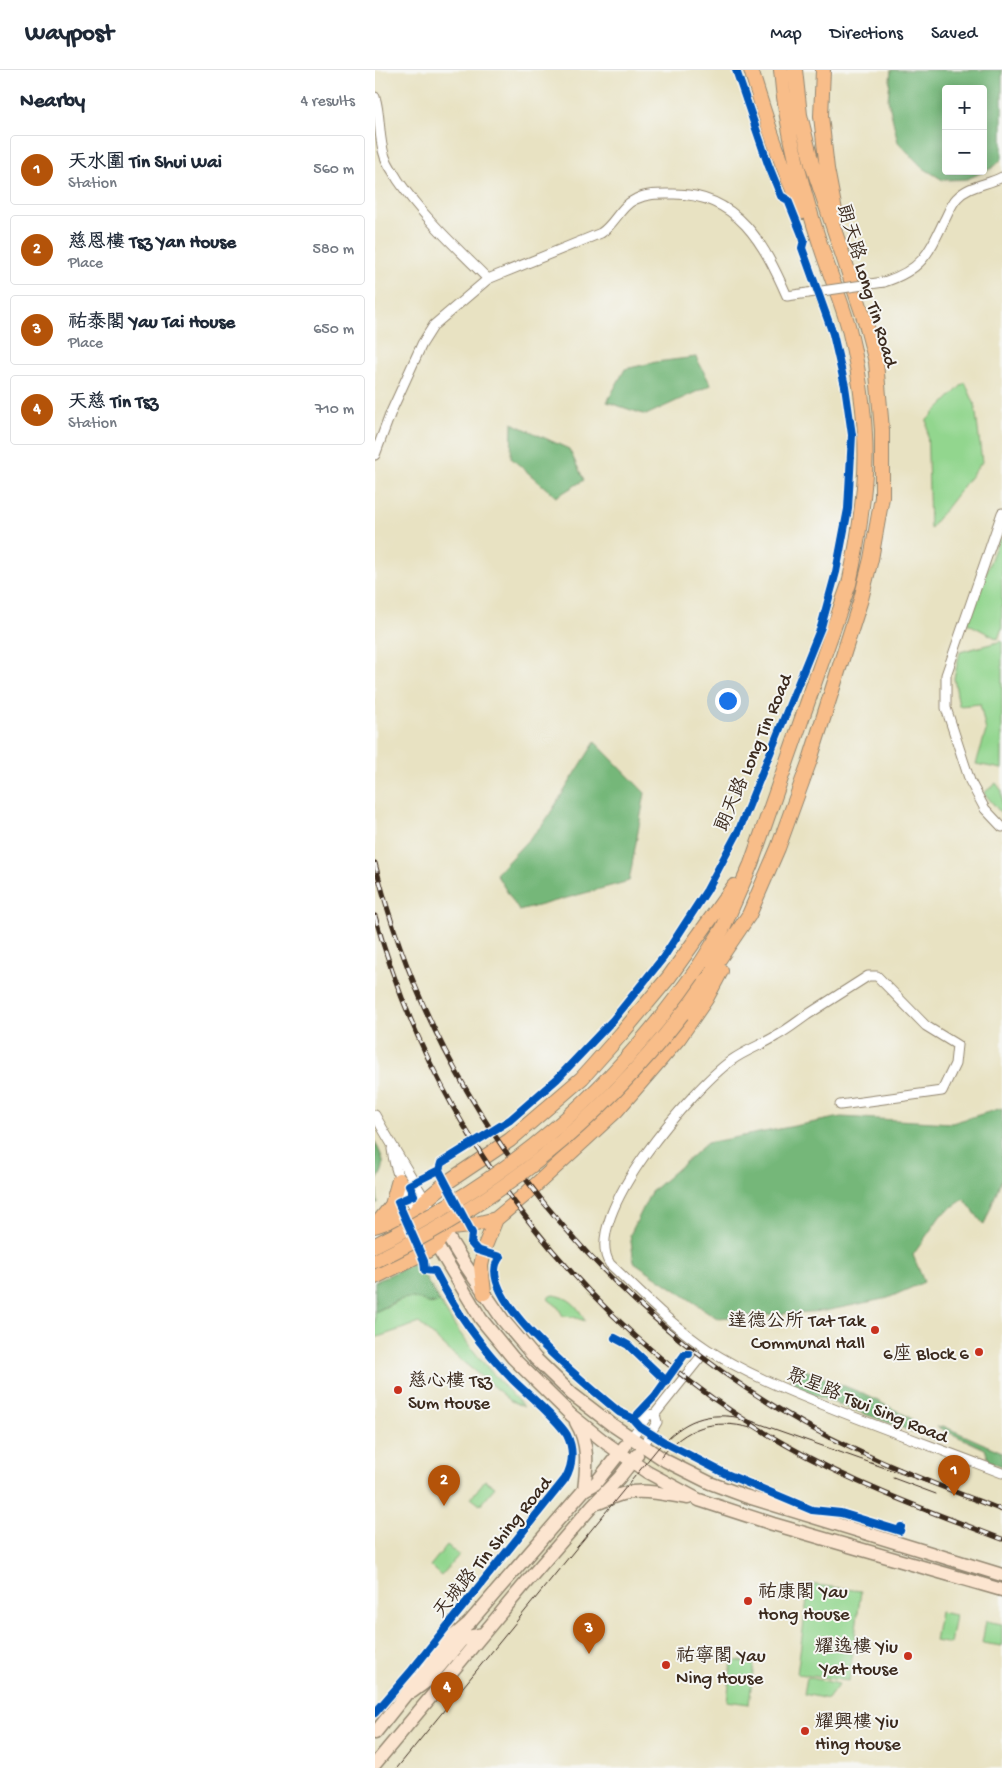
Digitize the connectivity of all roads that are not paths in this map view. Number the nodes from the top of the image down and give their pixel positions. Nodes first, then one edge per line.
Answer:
1 (751, 70) edge
2 (781, 70) edge
3 (795, 70) edge
4 (823, 70) edge
5 (375, 97) edge
6 (1002, 177) edge
7 (839, 247) junction
8 (822, 251) junction
9 (487, 280) junction
10 (375, 455) edge
11 (1002, 513) edge
12 (1002, 827) edge
13 (751, 864) junction
14 (749, 915) junction
15 (840, 1105) dead end
16 (375, 1115) edge
17 (392, 1146) junction
18 (399, 1180) junction
19 (426, 1200) junction
20 (496, 1219) junction
21 (431, 1221) junction
22 (375, 1226) edge
23 (375, 1245) edge
24 (436, 1245) junction
25 (375, 1261) edge
26 (375, 1277) edge
27 (484, 1293) junction
28 (707, 1349) junction
29 (655, 1414) junction
30 (571, 1415) junction
31 (631, 1438) junction
32 (643, 1446) junction
33 (620, 1452) junction
34 (632, 1461) junction
35 (1002, 1473) edge
36 (584, 1490) junction
37 (699, 1500) junction
38 (593, 1505) junction
39 (1002, 1575) edge
40 (1002, 1590) edge
41 (486, 1636) junction
42 (400, 1701) junction
43 (375, 1733) edge
44 (375, 1764) edge

1 - 8 main road
2 - 8 main road, 朗天路 Long Tin Road
3 - 7 main road, 朗天路 Long Tin Road
4 - 7 main road
5 - 9 street
6 - 9 street, bridge
7 - 14 main road, 朗天路 Long Tin Road
8 - 13 main road, 朗天路 Long Tin Road
9 - 10 street
11 - 12 street
13 - 19 main road
13 - 21 main road, 朗天路 Long Tin Road, bridge
14 - 20 main road
14 - 21 main road, 朗天路 Long Tin Road, bridge
15 - 28 street, 聚星路 Tsui Sing Road
16 - 17 street
17 - 18 street
17 - 19 street
18 - 21 street
18 - 22 main road
19 - 21 main road
19 - 21 street
20 - 21 main road
20 - 27 main road
21 - 22 main road
21 - 23 main road, bridge
21 - 24 main road
21 - 24 main road
21 - 25 main road, bridge
21 - 27 main road
24 - 26 main road
24 - 30 main road
27 - 31 main road
28 - 29 street
28 - 35 street, 聚星路 Tsui Sing Road
29 - 31 street
29 - 32 street
30 - 33 main road
30 - 36 main road
31 - 32 main road
31 - 33 main road, 天城路 Tin Shing Road
32 - 34 main road
32 - 39 main road
33 - 34 main road
33 - 36 main road, 天城路 Tin Shing Road
34 - 37 main road
34 - 38 main road
36 - 42 main road, 天城路 Tin Shing Road
37 - 38 main road
37 - 40 main road
38 - 41 main road
41 - 42 main road
41 - 44 main road
42 - 43 main road, 天城路 Tin Shing Road

